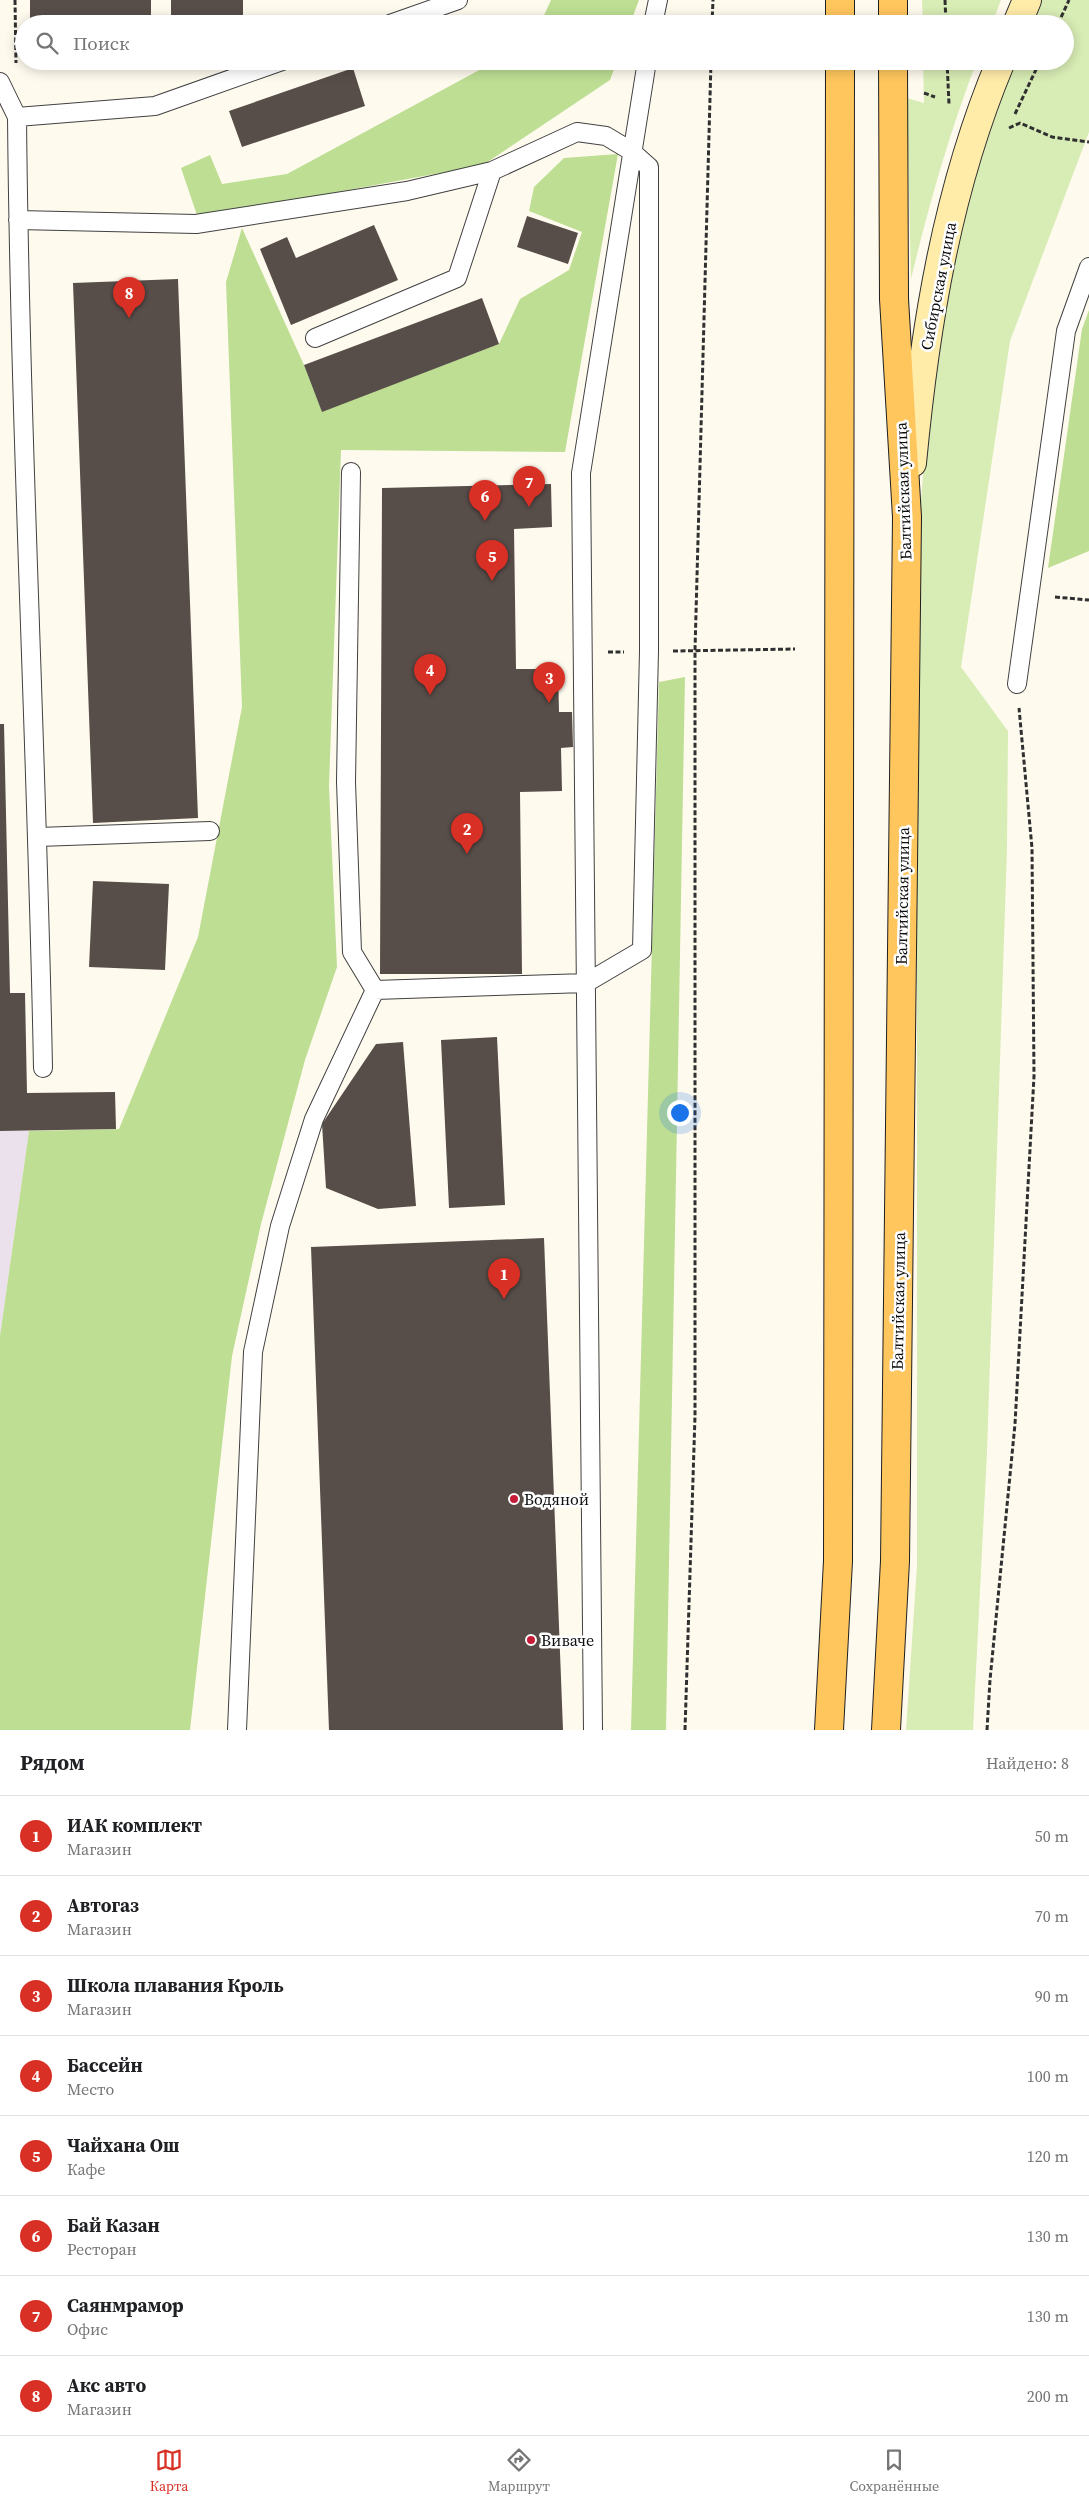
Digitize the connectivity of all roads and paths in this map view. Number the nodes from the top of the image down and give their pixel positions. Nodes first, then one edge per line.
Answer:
1 (15, 0) edge
2 (458, 0) edge
3 (658, 0) edge
4 (713, 0) edge
5 (840, 0) edge
6 (893, 0) edge
7 (945, 0) edge
8 (1027, 0) edge
9 (1069, 0) edge
10 (15, 15) edge
11 (416, 15) edge
12 (655, 15) edge
13 (712, 15) edge
14 (840, 15) edge
15 (893, 15) edge
16 (946, 15) edge
17 (1021, 15) edge
18 (1062, 15) edge
19 (256, 70) edge
20 (645, 70) edge
21 (711, 70) edge
22 (840, 70) edge
23 (893, 70) edge
24 (948, 70) edge
25 (997, 70) edge
26 (1036, 70) edge
27 (0, 82) edge
28 (949, 104) dead end
29 (17, 116) junction
30 (1089, 142) edge
31 (631, 152) junction
32 (492, 171) junction
33 (18, 220) junction
34 (1089, 266) edge
35 (315, 338) dead end
36 (351, 472) dead end
37 (907, 517) junction
38 (1029, 596) junction
39 (1089, 600) edge
40 (795, 649) dead end
41 (680, 650) dead end
42 (695, 650) junction
43 (1017, 684) joint
44 (210, 831) dead end
45 (38, 837) junction
46 (586, 982) junction
47 (375, 990) junction
48 (43, 1068) dead end
49 (237, 1730) edge
50 (594, 1730) edge
51 (685, 1730) edge
52 (829, 1730) edge
53 (886, 1730) edge
54 (987, 1730) edge

1 - 10 path
2 - 11 lane
3 - 12 lane
4 - 13 path
5 - 14 main road
6 - 15 main road
7 - 16 path
8 - 17 main road
9 - 18 path
19 - 29 lane
20 - 31 lane
21 - 42 path
22 - 52 main road
23 - 37 main road, Балтийская улица
24 - 28 path
25 - 37 main road, Сибирская улица
26 - 30 path
27 - 29 lane
29 - 33 lane
31 - 32 lane
31 - 46 lane
31 - 46 lane
32 - 33 lane
32 - 35 lane
33 - 45 lane
34 - 38 lane
36 - 47 lane
37 - 53 main road, Балтийская улица
38 - 39 path
38 - 43 lane
40 - 42 path
41 - 42 path
42 - 51 path
43 - 54 path
44 - 45 lane
45 - 48 lane
46 - 47 lane
46 - 50 lane
47 - 49 lane

